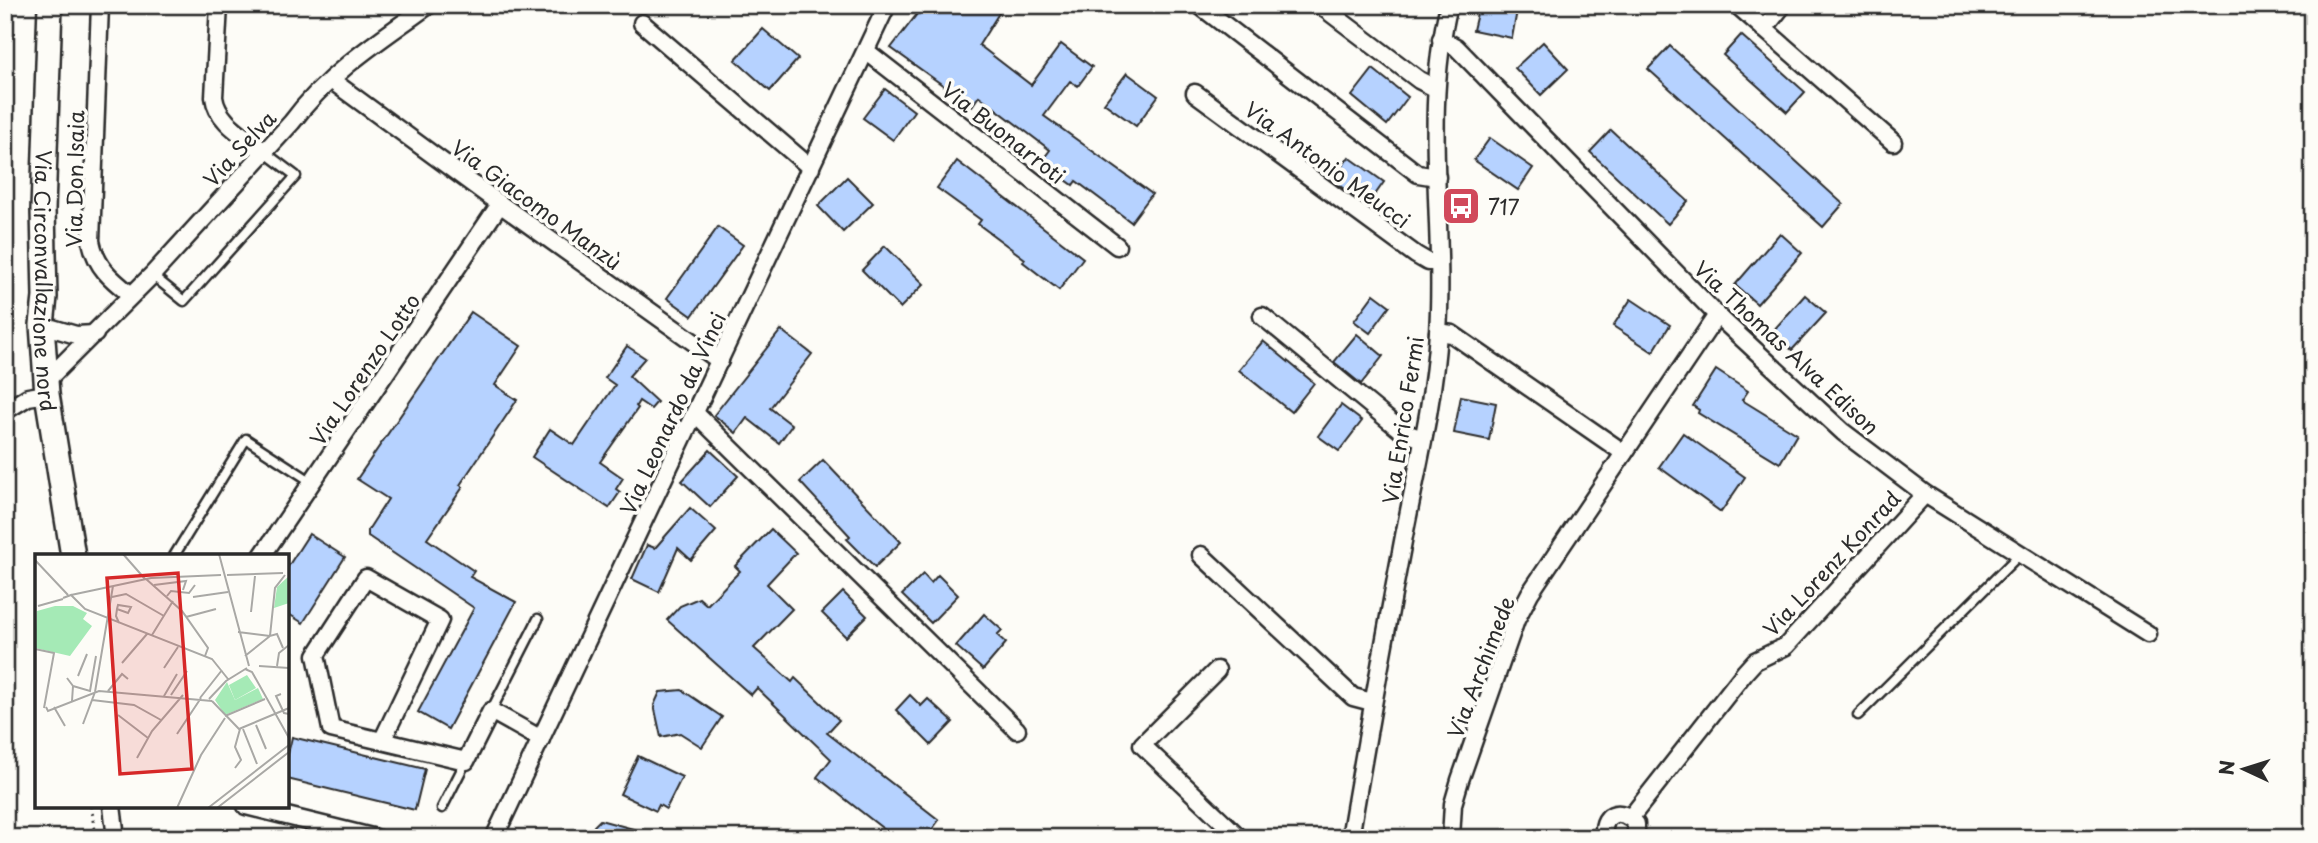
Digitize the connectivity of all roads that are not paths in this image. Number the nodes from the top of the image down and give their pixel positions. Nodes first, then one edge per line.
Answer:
1 (50, 5) edge
2 (100, 5) edge
3 (219, 5) edge
4 (429, 5) edge
5 (887, 5) edge
6 (1199, 5) edge
7 (1320, 5) edge
8 (1450, 5) edge
9 (1737, 5) edge
10 (1783, 5) edge
11 (642, 23) dead end
12 (1764, 29) junction
13 (1441, 39) junction
14 (866, 51) junction
15 (331, 80) junction
16 (1435, 88) junction
17 (1195, 93) dead end
18 (1893, 142) dead end
19 (263, 151) junction
20 (811, 168) junction
21 (1437, 177) junction
22 (500, 204) junction
23 (1117, 246) dead end
24 (1438, 262) junction
25 (152, 275) junction
26 (131, 295) junction
27 (1717, 315) junction
28 (1262, 316) dead end
29 (42, 324) junction
30 (1438, 332) junction
31 (95, 334) junction
32 (720, 361) junction
33 (47, 388) junction
34 (5, 411) edge
35 (695, 413) junction
36 (1423, 439) junction
37 (1624, 453) junction
38 (312, 482) junction
39 (1925, 494) junction
40 (73, 554) edge
41 (175, 554) edge
42 (263, 554) edge
43 (2020, 554) junction
44 (1202, 555) dead end
45 (538, 619) dead end
46 (2148, 634) dead end
47 (1217, 670) dead end
48 (1372, 702) junction
49 (491, 711) junction
50 (1858, 715) dead end
51 (1017, 730) dead end
52 (541, 738) junction
53 (382, 741) junction
54 (466, 761) junction
55 (112, 808) edge
56 (254, 808) edge
57 (442, 808) dead end
58 (1631, 817) junction
59 (116, 838) edge
60 (376, 838) edge
61 (494, 838) edge
62 (1240, 838) edge
63 (1350, 838) edge
64 (1451, 838) edge
65 (1605, 838) edge
66 (1636, 838) edge

1 - 29 street, Via Circonvallazione nord
2 - 26 street, Via Don Isaia
3 - 19 street
4 - 15 street, Via Selva
5 - 14 street, Via Leonardo da Vinci
6 - 21 street
7 - 16 street
8 - 13 street, Via Enrico Fermi
9 - 12 street
10 - 12 street
11 - 20 street
12 - 18 street
13 - 16 street, Via Enrico Fermi
13 - 27 street, Via Thomas Alva Edison
14 - 20 street, Via Leonardo da Vinci
14 - 23 street, Via Buonarroti
15 - 19 street, Via Selva
15 - 22 street, Via Giacomo Manzù
16 - 21 street, Via Enrico Fermi
17 - 24 street, Via Antonio Meucci
19 - 25 street, Via Selva
19 - 25 lane
20 - 32 street, Via Leonardo da Vinci
21 - 24 street, Via Enrico Fermi
22 - 32 street, Via Giacomo Manzù
22 - 38 street, Via Lorenzo Lotto
24 - 30 street, Via Enrico Fermi
25 - 26 street, Via Selva
26 - 31 street, Via Selva
27 - 37 street, Via Archimede
27 - 39 street, Via Thomas Alva Edison
28 - 36 street
29 - 31 street
29 - 33 street, Via Circonvallazione nord
30 - 36 street, Via Enrico Fermi
30 - 37 street
31 - 33 street, Via Selva
32 - 35 street, Via Leonardo da Vinci
33 - 34 street
33 - 40 street, Via Circonvallazione nord
35 - 51 street
35 - 52 street, Via Leonardo da Vinci
36 - 48 street, Via Enrico Fermi
37 - 64 street, Via Archimede
38 - 41 lane
38 - 42 street, Via Lorenzo Lotto
39 - 43 street, Via Thomas Alva Edison
39 - 58 street, Via Lorenz Konrad
43 - 46 street, Via Thomas Alva Edison
43 - 50 lane
44 - 48 street
45 - 49 lane
47 - 62 street
48 - 63 street, Via Enrico Fermi
49 - 52 street
49 - 54 street
52 - 61 street, Via Leonardo da Vinci
53 - 53 street
53 - 54 street
54 - 57 lane
55 - 59 street
56 - 60 street
58 - 65 street
58 - 66 street

